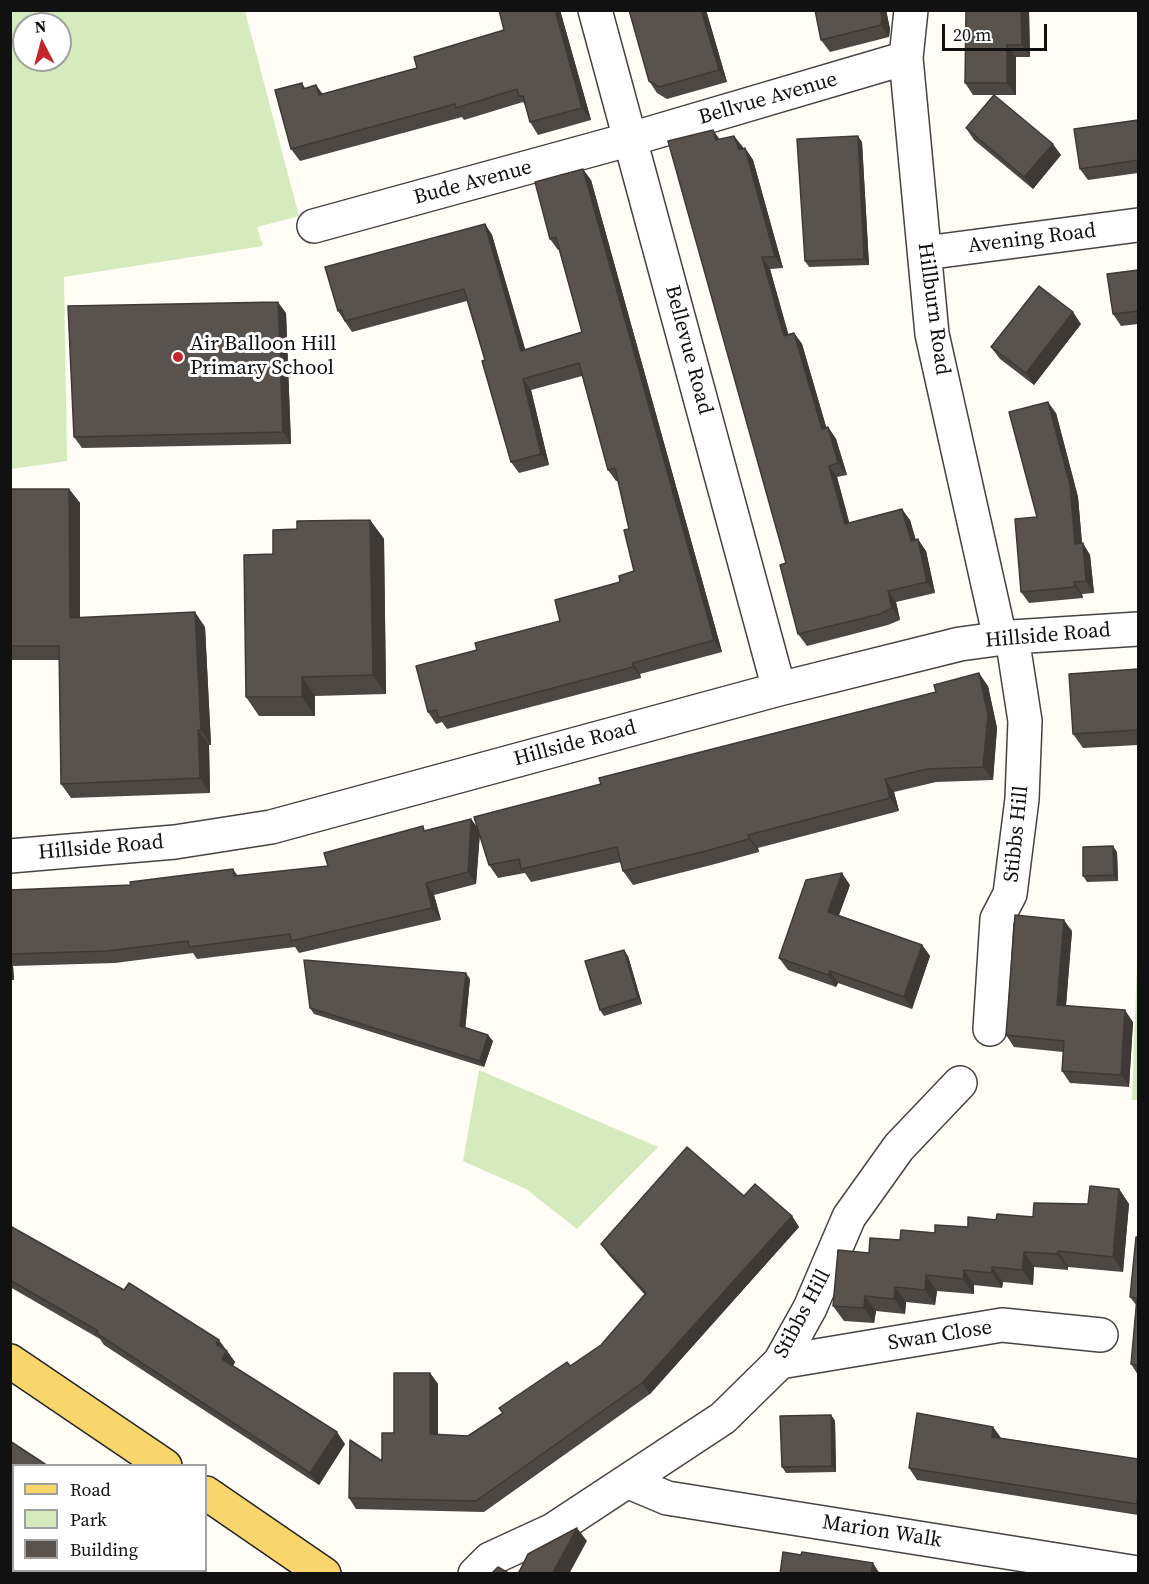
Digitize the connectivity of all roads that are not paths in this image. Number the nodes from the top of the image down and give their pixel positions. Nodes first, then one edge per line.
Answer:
1 (595, 10) edge
2 (911, 10) edge
3 (906, 58) junction
4 (631, 139) junction
5 (1138, 225) edge
6 (314, 226) dead end
7 (925, 253) junction
8 (1138, 629) edge
9 (1006, 638) junction
10 (779, 689) junction
11 (10, 856) edge
12 (990, 1029) dead end
13 (960, 1083) dead end
14 (1101, 1335) dead end
15 (10, 1361) edge
16 (780, 1362) junction
17 (162, 1464) edge
18 (629, 1482) junction
19 (207, 1494) edge
20 (1138, 1573) edge
21 (324, 1574) edge
22 (475, 1574) edge

1 - 4 street, Bellevue Road
2 - 3 street, Hillburn Road
3 - 4 street, Bellvue Avenue
3 - 7 street, Hillburn Road
4 - 6 street, Bude Avenue
4 - 10 street, Bellevue Road
5 - 7 street, Avening Road
7 - 9 street, Hillburn Road
8 - 9 street, Hillside Road
9 - 10 street, Hillside Road
9 - 12 street, Stibbs Hill
10 - 11 street, Hillside Road
13 - 16 street, Stibbs Hill
14 - 16 street, Swan Close
15 - 17 main road
16 - 18 street, Stibbs Hill
18 - 20 street, Marion Walk
18 - 22 street, Stibbs Hill
19 - 21 main road

